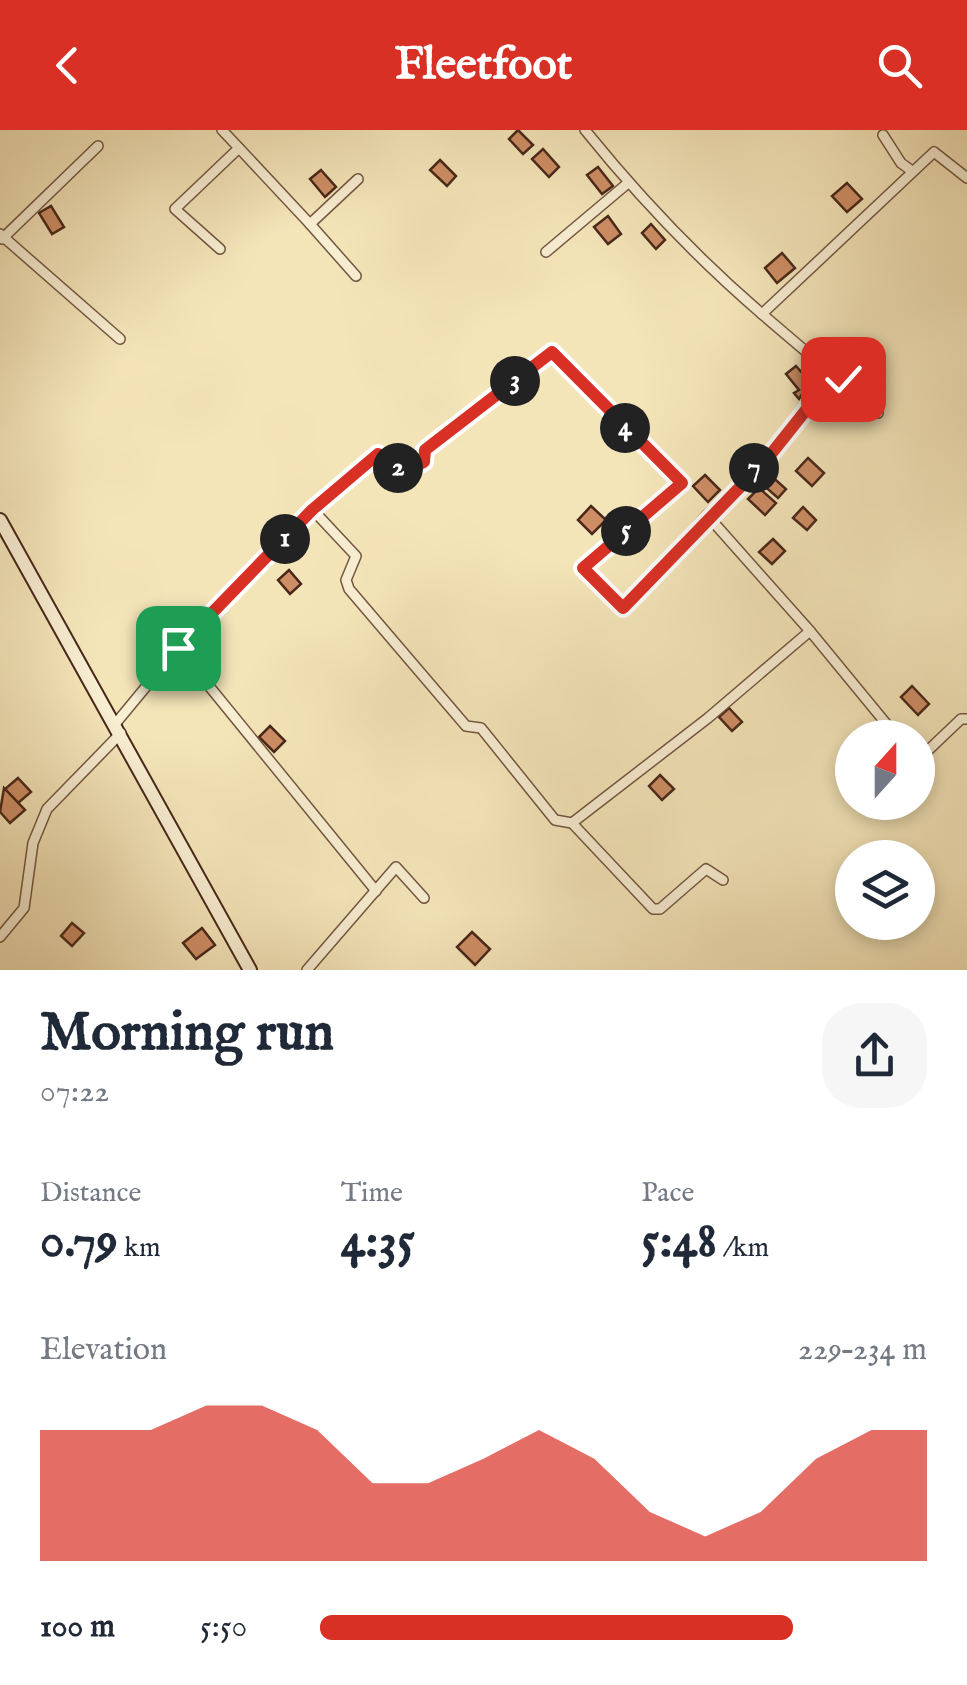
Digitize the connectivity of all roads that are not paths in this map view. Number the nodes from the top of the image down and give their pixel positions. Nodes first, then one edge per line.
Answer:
1 (222, 130) edge
2 (585, 130) edge
3 (884, 132) edge
4 (98, 146) dead end
5 (238, 148) junction
6 (912, 171) junction
7 (967, 178) edge
8 (358, 180) dead end
9 (628, 183) junction
10 (310, 224) junction
11 (1, 237) edge
12 (220, 250) dead end
13 (546, 252) dead end
14 (356, 276) dead end
15 (762, 314) junction
16 (120, 339) dead end
17 (829, 374) junction
18 (878, 412) dead end
19 (312, 510) junction
20 (708, 516) junction
21 (0, 520) edge
22 (810, 632) junction
23 (178, 648) junction
24 (967, 719) edge
25 (883, 720) edge
26 (118, 728) junction
27 (935, 744) edge
28 (572, 823) junction
29 (723, 880) dead end
30 (376, 891) junction
31 (424, 898) dead end
32 (0, 937) edge
33 (250, 970) edge
34 (307, 970) edge

1 - 5 street
2 - 9 street
3 - 6 street
4 - 11 street
5 - 10 street
5 - 12 street
6 - 7 street
6 - 15 street
8 - 10 street
9 - 13 street
9 - 15 street
10 - 14 street
11 - 16 street
15 - 17 street
17 - 18 street
17 - 20 street
19 - 20 street
19 - 23 street
19 - 28 street
20 - 22 street
21 - 26 main road
22 - 25 street
22 - 28 street
23 - 26 street
23 - 30 street
24 - 27 street
26 - 32 street
26 - 33 main road
28 - 29 street
30 - 31 street
30 - 34 street

